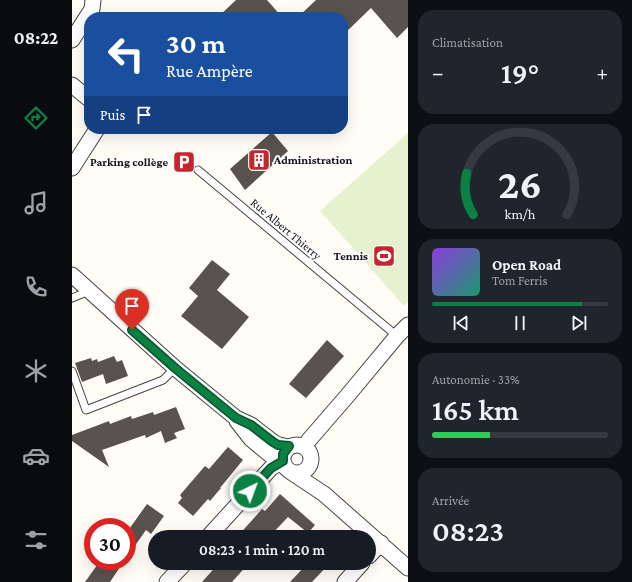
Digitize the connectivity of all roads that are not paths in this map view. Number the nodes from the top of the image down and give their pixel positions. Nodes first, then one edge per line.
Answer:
1 (93, 0) edge
2 (90, 12) edge
3 (84, 21) edge
4 (72, 40) edge
5 (72, 85) edge
6 (84, 95) edge
7 (94, 134) edge
8 (72, 168) edge
9 (198, 170) dead end
10 (72, 275) edge
11 (89, 291) junction
12 (72, 298) edge
13 (408, 325) edge
14 (396, 336) junction
15 (175, 368) junction
16 (72, 371) edge
17 (236, 418) junction
18 (289, 446) junction
19 (308, 452) junction
20 (285, 465) junction
21 (324, 494) junction
22 (214, 530) edge
23 (381, 543) junction
24 (376, 548) edge
25 (408, 568) edge
26 (178, 570) edge
27 (356, 570) edge
28 (167, 582) edge
29 (345, 582) edge

1 - 2 street
3 - 4 street
5 - 6 street
7 - 8 street
9 - 14 lane, Rue Albert Thierry
10 - 11 street
11 - 12 lane
11 - 15 street
13 - 14 street
14 - 19 street
15 - 16 lane
15 - 17 street
17 - 18 street
17 - 20 street
18 - 19 street
18 - 20 street
19 - 20 street
19 - 21 street
20 - 21 street
20 - 22 street
21 - 23 street
23 - 24 street
23 - 25 street
26 - 28 street
27 - 29 street

